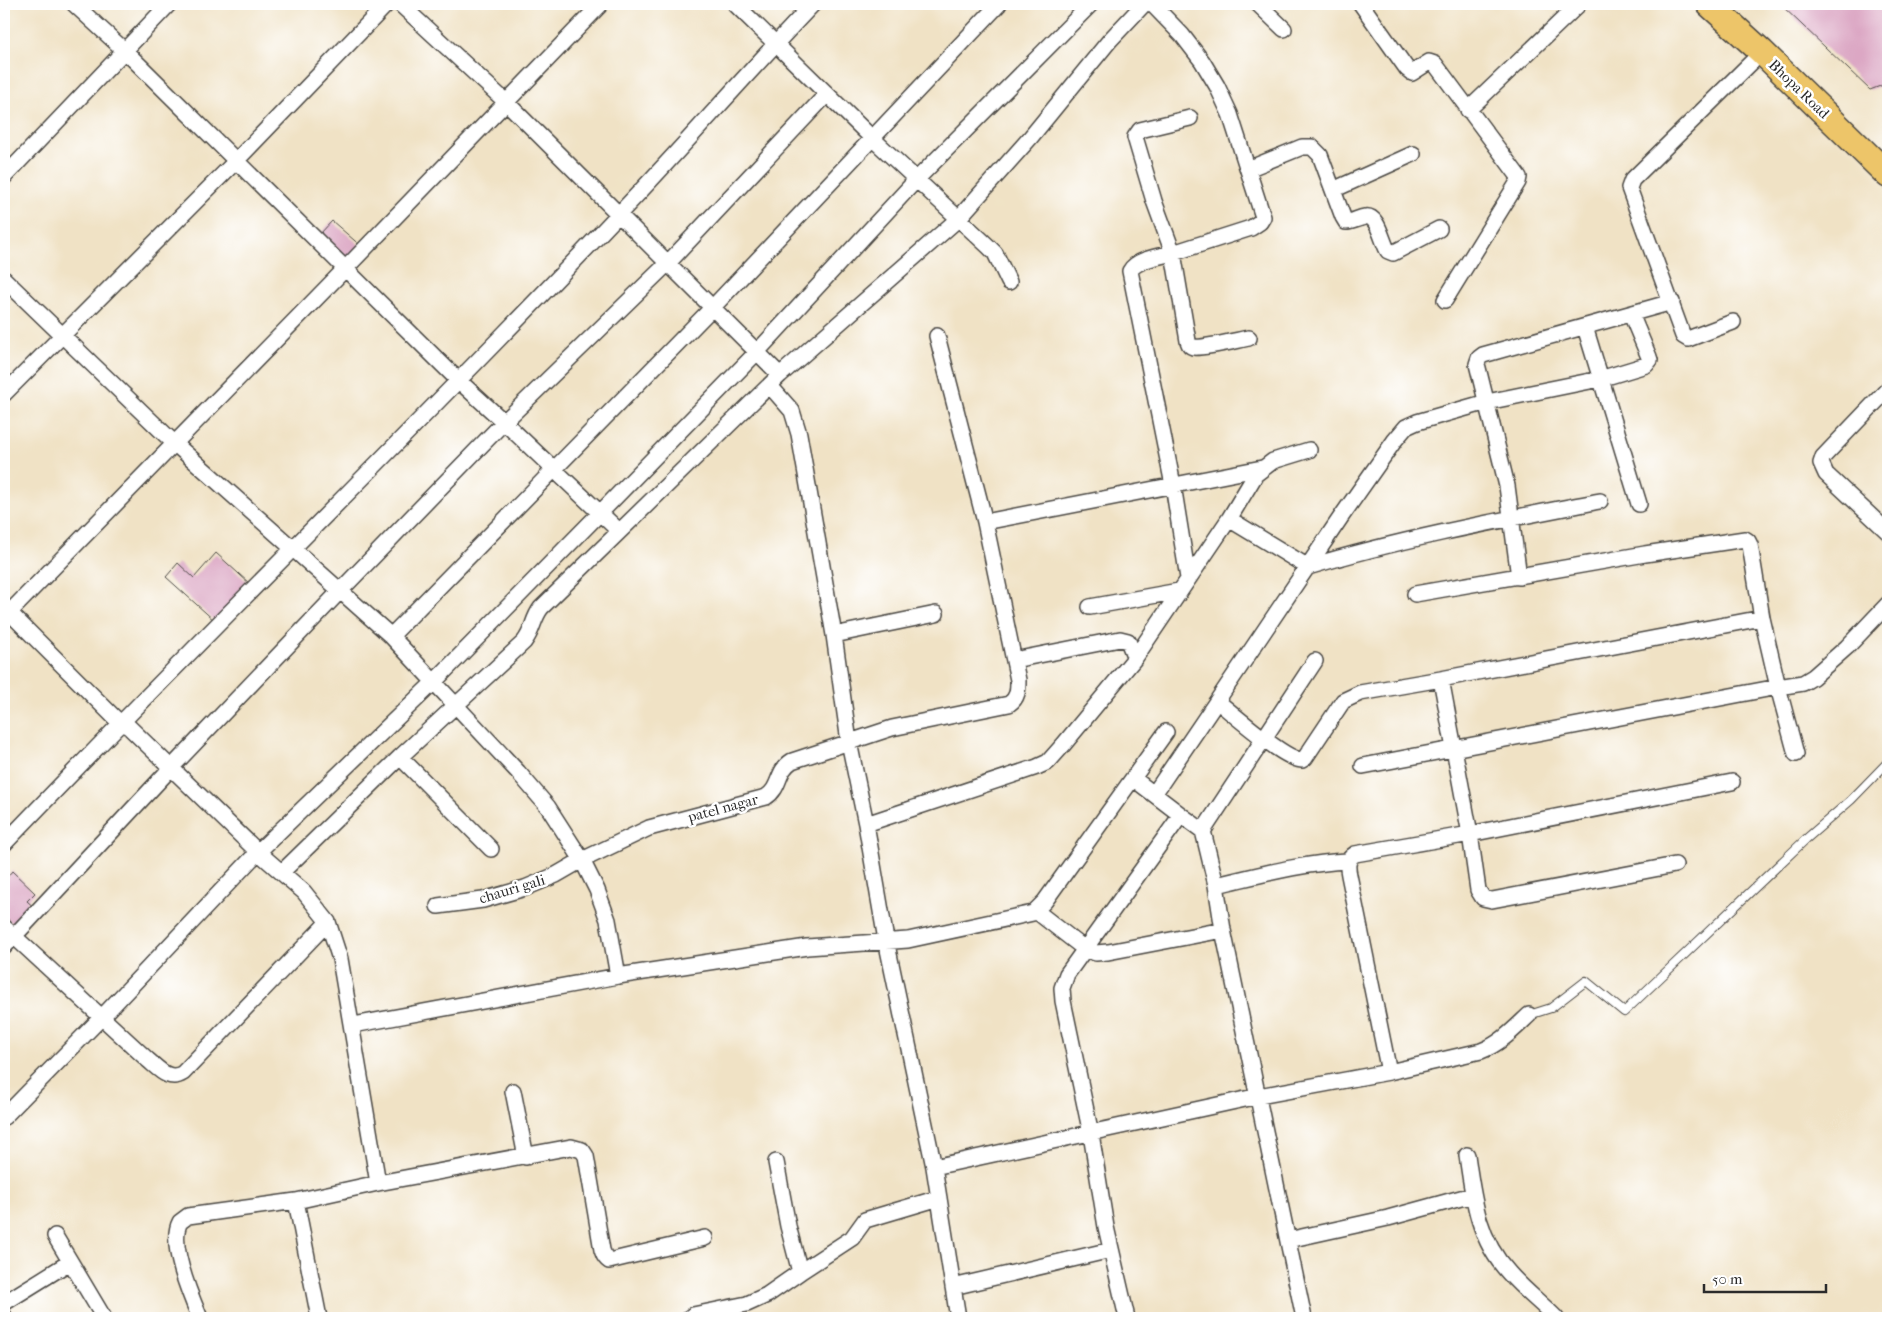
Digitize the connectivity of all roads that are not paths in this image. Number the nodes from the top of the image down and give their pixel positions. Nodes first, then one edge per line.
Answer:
1 (74, 4) edge
2 (169, 4) edge
3 (387, 4) edge
4 (400, 4) edge
5 (601, 4) edge
6 (735, 4) edge
7 (813, 4) edge
8 (999, 4) edge
9 (1091, 4) edge
10 (1144, 4) edge
11 (1152, 4) edge
12 (1258, 4) edge
13 (1361, 4) edge
14 (1708, 4) edge
15 (1730, 4) edge
16 (1578, 5) dead end
17 (1284, 29) dead end
18 (775, 44) junction
19 (124, 50) junction
20 (1762, 52) junction
21 (827, 94) junction
22 (506, 102) junction
23 (1468, 110) junction
24 (1190, 118) dead end
25 (873, 139) junction
26 (1413, 154) dead end
27 (1888, 154) edge
28 (235, 162) junction
29 (1248, 169) junction
30 (1888, 175) edge
31 (4, 176) edge
32 (917, 179) junction
33 (1333, 190) junction
34 (618, 215) junction
35 (958, 219) junction
36 (1440, 229) dead end
37 (1173, 253) junction
38 (668, 263) junction
39 (346, 268) junction
40 (4, 279) edge
41 (1008, 282) dead end
42 (1445, 300) dead end
43 (1672, 302) junction
44 (713, 307) junction
45 (1631, 314) junction
46 (1734, 322) dead end
47 (1585, 328) junction
48 (937, 336) dead end
49 (62, 337) junction
50 (1249, 338) dead end
51 (757, 352) junction
52 (1600, 378) junction
53 (458, 380) junction
54 (775, 381) junction
55 (1888, 389) edge
56 (4, 394) edge
57 (1487, 402) junction
58 (504, 422) junction
59 (174, 443) junction
60 (1309, 450) dead end
61 (1262, 468) junction
62 (554, 469) junction
63 (1173, 485) junction
64 (1600, 501) dead end
65 (1639, 504) dead end
66 (600, 513) junction
67 (1229, 519) junction
68 (1512, 519) junction
69 (985, 522) junction
70 (619, 532) junction
71 (1888, 532) edge
72 (293, 547) junction
73 (1308, 567) junction
74 (1519, 577) junction
75 (1188, 578) junction
76 (340, 591) junction
77 (1179, 592) junction
78 (1415, 594) dead end
79 (1888, 604) edge
80 (1090, 607) dead end
81 (6, 613) edge
82 (936, 614) dead end
83 (1762, 618) junction
84 (834, 635) junction
85 (390, 636) junction
86 (1135, 658) junction
87 (1014, 660) junction
88 (1315, 661) dead end
89 (1441, 679) junction
90 (433, 682) junction
91 (1778, 687) junction
92 (1217, 702) junction
93 (456, 706) junction
94 (119, 722) junction
95 (1166, 732) dead end
96 (1264, 739) junction
97 (849, 742) junction
98 (1454, 749) junction
99 (1796, 754) dead end
100 (400, 757) junction
101 (1888, 762) edge
102 (1363, 766) dead end
103 (171, 768) junction
104 (1134, 779) junction
105 (1732, 782) dead end
106 (1154, 794) junction
107 (1180, 815) junction
108 (866, 824) junction
109 (1203, 831) junction
110 (1470, 834) junction
111 (4, 844) edge
112 (491, 849) dead end
113 (258, 852) junction
114 (582, 860) junction
115 (1348, 861) junction
116 (1676, 865) dead end
117 (282, 872) junction
118 (1216, 885) junction
119 (438, 906) dead end
120 (1036, 911) junction
121 (328, 922) junction
122 (1223, 930) junction
123 (7, 937) edge
124 (886, 940) junction
125 (1086, 950) junction
126 (618, 976) junction
127 (1529, 1015) joint
128 (102, 1017) junction
129 (352, 1025) junction
130 (1389, 1072) junction
131 (513, 1091) dead end
132 (1258, 1096) junction
133 (4, 1116) edge
134 (1091, 1134) junction
135 (1467, 1155) dead end
136 (526, 1157) junction
137 (776, 1162) dead end
138 (934, 1167) junction
139 (378, 1183) junction
140 (1472, 1195) junction
141 (939, 1198) junction
142 (296, 1201) junction
143 (54, 1236) dead end
144 (705, 1238) dead end
145 (1288, 1240) junction
146 (1111, 1250) junction
147 (70, 1262) junction
148 (800, 1272) junction
149 (953, 1287) junction
150 (4, 1303) edge
151 (104, 1318) edge
152 (200, 1318) edge
153 (320, 1318) edge
154 (689, 1318) edge
155 (958, 1318) edge
156 (1127, 1318) edge
157 (1304, 1318) edge
158 (1555, 1318) edge

1 - 19 street
2 - 19 street
3 - 28 street
4 - 22 street
5 - 22 street
6 - 18 street
7 - 18 street
8 - 25 street
9 - 32 street
10 - 35 street
11 - 29 street
12 - 17 street
13 - 23 street
14 - 20 main road, Bhopa Road
15 - 27 main road, Bhopa Road
16 - 23 street
18 - 21 street
18 - 34 street
19 - 28 street
19 - 31 street
20 - 30 main road, Bhopa Road
20 - 43 street
21 - 25 street
21 - 38 street
22 - 34 street
22 - 39 street
23 - 42 street
24 - 37 street
25 - 32 street
25 - 44 street
26 - 33 street
28 - 39 street
28 - 49 street
29 - 33 street
29 - 37 street
32 - 35 street
32 - 51 street
33 - 36 street
34 - 38 street
34 - 53 street
35 - 41 street
35 - 54 street
37 - 50 street
37 - 63 street
38 - 44 street
38 - 58 street
39 - 53 street
39 - 59 street
40 - 49 street
43 - 45 street
43 - 46 street
44 - 51 street
44 - 62 street
45 - 47 street
45 - 52 street
47 - 52 street
47 - 57 street
48 - 69 street, patel nagar
49 - 56 street
49 - 59 street
51 - 54 street
51 - 66 street
52 - 57 street
52 - 65 street
53 - 58 street
53 - 72 street
54 - 70 street
54 - 84 street
55 - 71 street
57 - 68 street
57 - 73 street
58 - 62 street
58 - 76 street
59 - 72 street
59 - 81 street
60 - 61 street
61 - 63 street
61 - 67 street
62 - 66 street
62 - 85 street
63 - 69 street
63 - 75 street
64 - 68 street
66 - 70 street
66 - 90 street
67 - 73 street
67 - 75 street
68 - 73 street
68 - 74 street
69 - 87 street, patel nagar
70 - 93 street
72 - 76 street
72 - 94 street
73 - 92 street
74 - 78 street
74 - 83 street
75 - 77 street
76 - 85 street
76 - 103 street
77 - 80 street
77 - 86 street
79 - 91 street
81 - 94 street
82 - 84 street
83 - 89 street
83 - 91 street
84 - 97 street
85 - 90 street
86 - 87 street
86 - 108 street
87 - 97 street, patel nagar
88 - 96 street
89 - 96 street
89 - 98 street
90 - 93 street
90 - 113 street
91 - 98 street
91 - 99 street
92 - 96 street
92 - 106 street
93 - 100 street
93 - 114 street
94 - 103 street
94 - 111 street
95 - 104 street
96 - 109 street
97 - 108 street
97 - 114 street, patel nagar
98 - 102 street
98 - 110 street
100 - 112 street
100 - 117 street
101 - 127 lane
103 - 113 street
103 - 123 street
104 - 106 street
104 - 120 street
105 - 110 street
106 - 107 street
107 - 109 street
107 - 125 street
108 - 124 street
109 - 118 street
110 - 115 street
110 - 116 street
113 - 117 street
113 - 128 street
114 - 119 street, chauri gali
114 - 126 street
115 - 118 street
115 - 130 street
117 - 121 street
118 - 122 street
120 - 124 street
120 - 125 street
121 - 128 street
121 - 129 street
122 - 125 street
122 - 132 street
123 - 128 street
124 - 126 street
124 - 138 street
125 - 134 street
126 - 129 street
127 - 130 street
128 - 133 street
129 - 139 street
130 - 132 street
131 - 136 street
132 - 134 street
132 - 145 street
134 - 138 street
134 - 146 street
135 - 140 street
136 - 139 street
136 - 144 street
137 - 148 street
138 - 141 street
139 - 142 street
140 - 145 street
140 - 158 street
141 - 148 street
141 - 149 street
142 - 152 street
142 - 153 street
143 - 147 street
145 - 157 street
146 - 149 street
146 - 156 street
147 - 150 street
147 - 151 street
148 - 154 street
149 - 155 street

